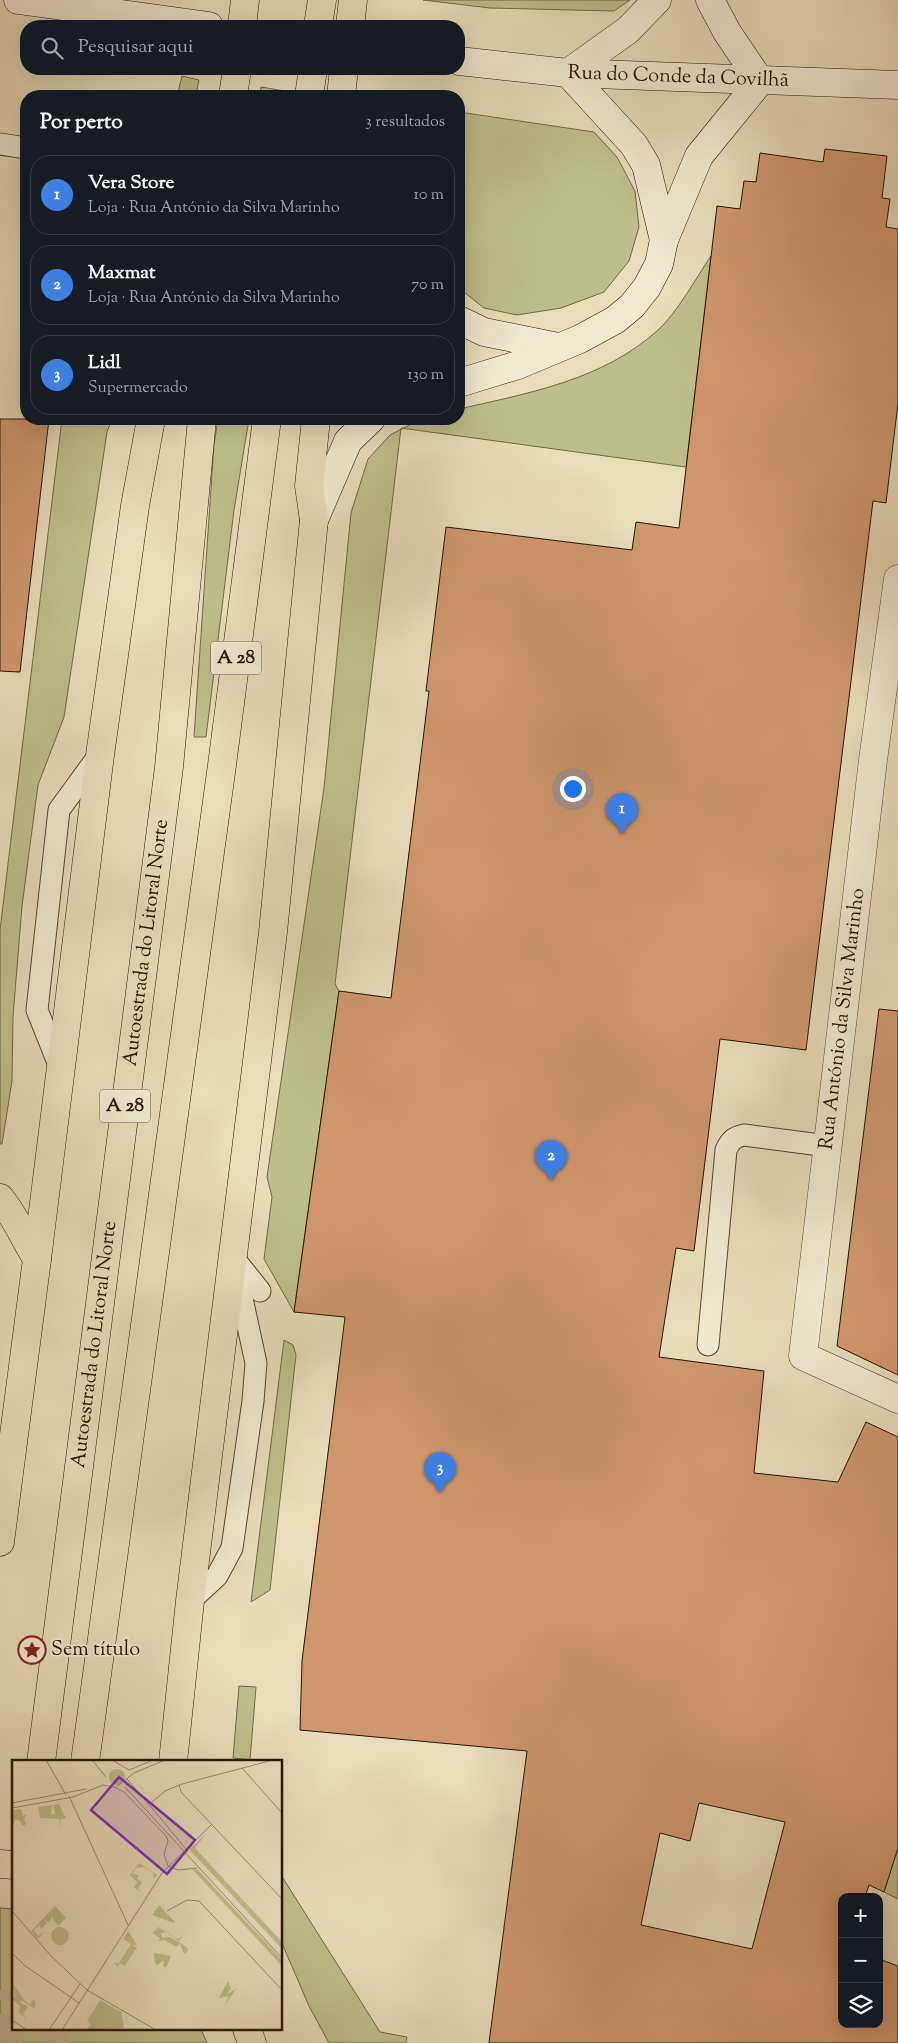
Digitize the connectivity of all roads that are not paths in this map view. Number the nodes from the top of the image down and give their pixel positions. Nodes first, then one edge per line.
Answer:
1 (245, 0) edge
2 (322, 0) edge
3 (354, 0) edge
4 (657, 0) edge
5 (710, 0) edge
6 (28, 1) edge
7 (166, 20) edge
8 (243, 20) edge
9 (319, 20) edge
10 (351, 20) edge
11 (465, 62) edge
12 (568, 73) junction
13 (235, 75) edge
14 (312, 75) edge
15 (343, 75) edge
16 (760, 81) junction
17 (898, 85) edge
18 (234, 90) edge
19 (310, 90) edge
20 (342, 90) edge
21 (0, 144) edge
22 (20, 147) edge
23 (664, 240) junction
24 (465, 323) edge
25 (558, 347) junction
26 (465, 381) edge
27 (150, 425) edge
28 (201, 425) edge
29 (266, 425) edge
30 (315, 425) edge
31 (365, 425) edge
32 (314, 520) junction
33 (898, 579) edge
34 (828, 1146) junction
35 (0, 1198) edge
36 (233, 1257) junction
37 (37, 1259) junction
38 (260, 1291) dead end
39 (708, 1345) dead end
40 (898, 1399) edge
41 (0, 1542) edge
42 (190, 1602) junction
43 (41, 1760) edge
44 (85, 1760) edge
45 (173, 1760) edge
46 (247, 2030) edge
47 (252, 2043) edge

1 - 8 main road
2 - 9 main road
3 - 10 main road
4 - 12 main road
5 - 16 main road
6 - 7 main road
11 - 12 main road, Rua do Conde da Covilhã
12 - 16 main road, Rua do Conde da Covilhã
12 - 23 main road
13 - 18 main road
14 - 19 main road
15 - 20 main road
16 - 17 main road, Rua do Conde da Covilhã
16 - 23 main road
21 - 22 lane
23 - 25 main road
24 - 25 main road
25 - 26 main road
27 - 37 main road
28 - 43 main road, Autoestrada do Litoral Norte / A 28
29 - 44 main road, A 28
30 - 32 main road
31 - 32 main road
32 - 36 main road
33 - 34 main road, Rua António da Silva Marinho
34 - 39 lane
34 - 40 main road, Rua António da Silva Marinho
35 - 37 main road
36 - 38 lane
36 - 42 main road
36 - 42 lane
37 - 41 main road
42 - 45 main road
46 - 47 main road

